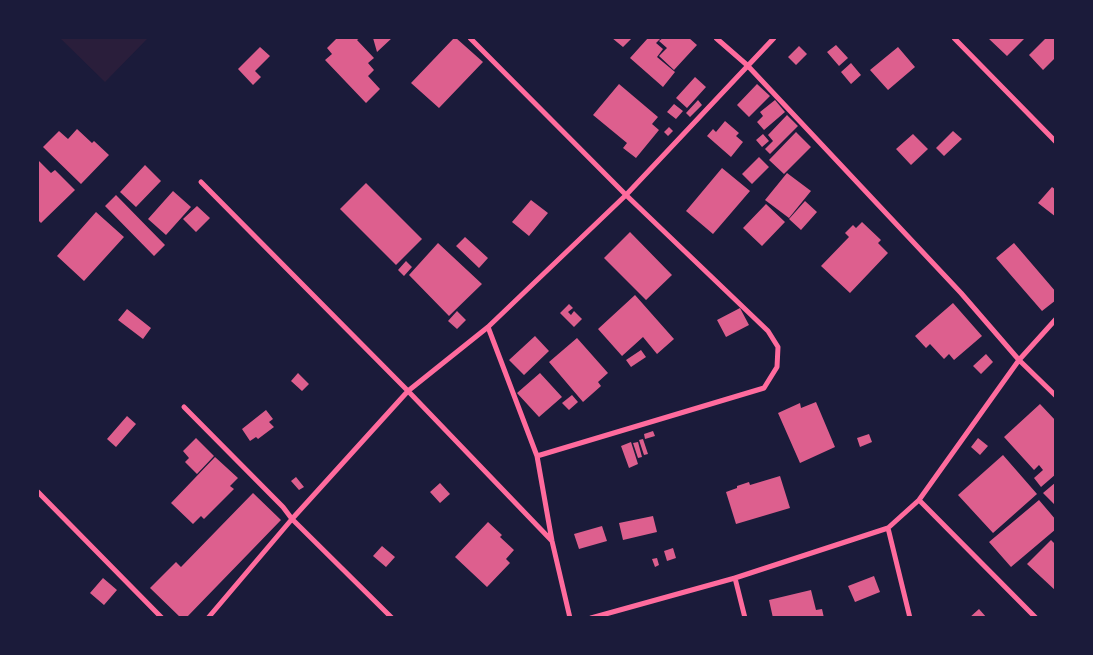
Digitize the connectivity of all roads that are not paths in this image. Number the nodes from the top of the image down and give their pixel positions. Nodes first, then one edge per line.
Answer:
1 (470, 38) edge
2 (716, 38) edge
3 (774, 38) edge
4 (954, 38) edge
5 (747, 66) junction
6 (1056, 142) edge
7 (200, 182) dead end
8 (626, 195) junction
9 (1056, 319) edge
10 (488, 327) junction
11 (1018, 360) junction
12 (408, 391) junction
13 (1056, 396) edge
14 (184, 406) dead end
15 (537, 456) junction
16 (38, 492) edge
17 (919, 500) junction
18 (292, 519) junction
19 (888, 528) junction
20 (552, 541) junction
21 (735, 578) junction
22 (162, 618) edge
23 (208, 618) edge
24 (392, 618) edge
25 (570, 618) edge
26 (591, 618) edge
27 (745, 618) edge
28 (910, 618) edge
29 (1036, 618) edge

1 - 8 street
2 - 5 street
3 - 5 street
4 - 6 street
5 - 8 street
5 - 11 street
7 - 12 street
8 - 10 street
8 - 15 street
9 - 11 street
10 - 12 street
10 - 15 street
11 - 13 street
11 - 17 street
12 - 18 street
12 - 20 street
14 - 18 street
15 - 20 street
16 - 22 street
17 - 19 street
17 - 29 street
18 - 23 street
18 - 24 street
19 - 21 street
19 - 28 street
20 - 25 street
21 - 26 street
21 - 27 street

